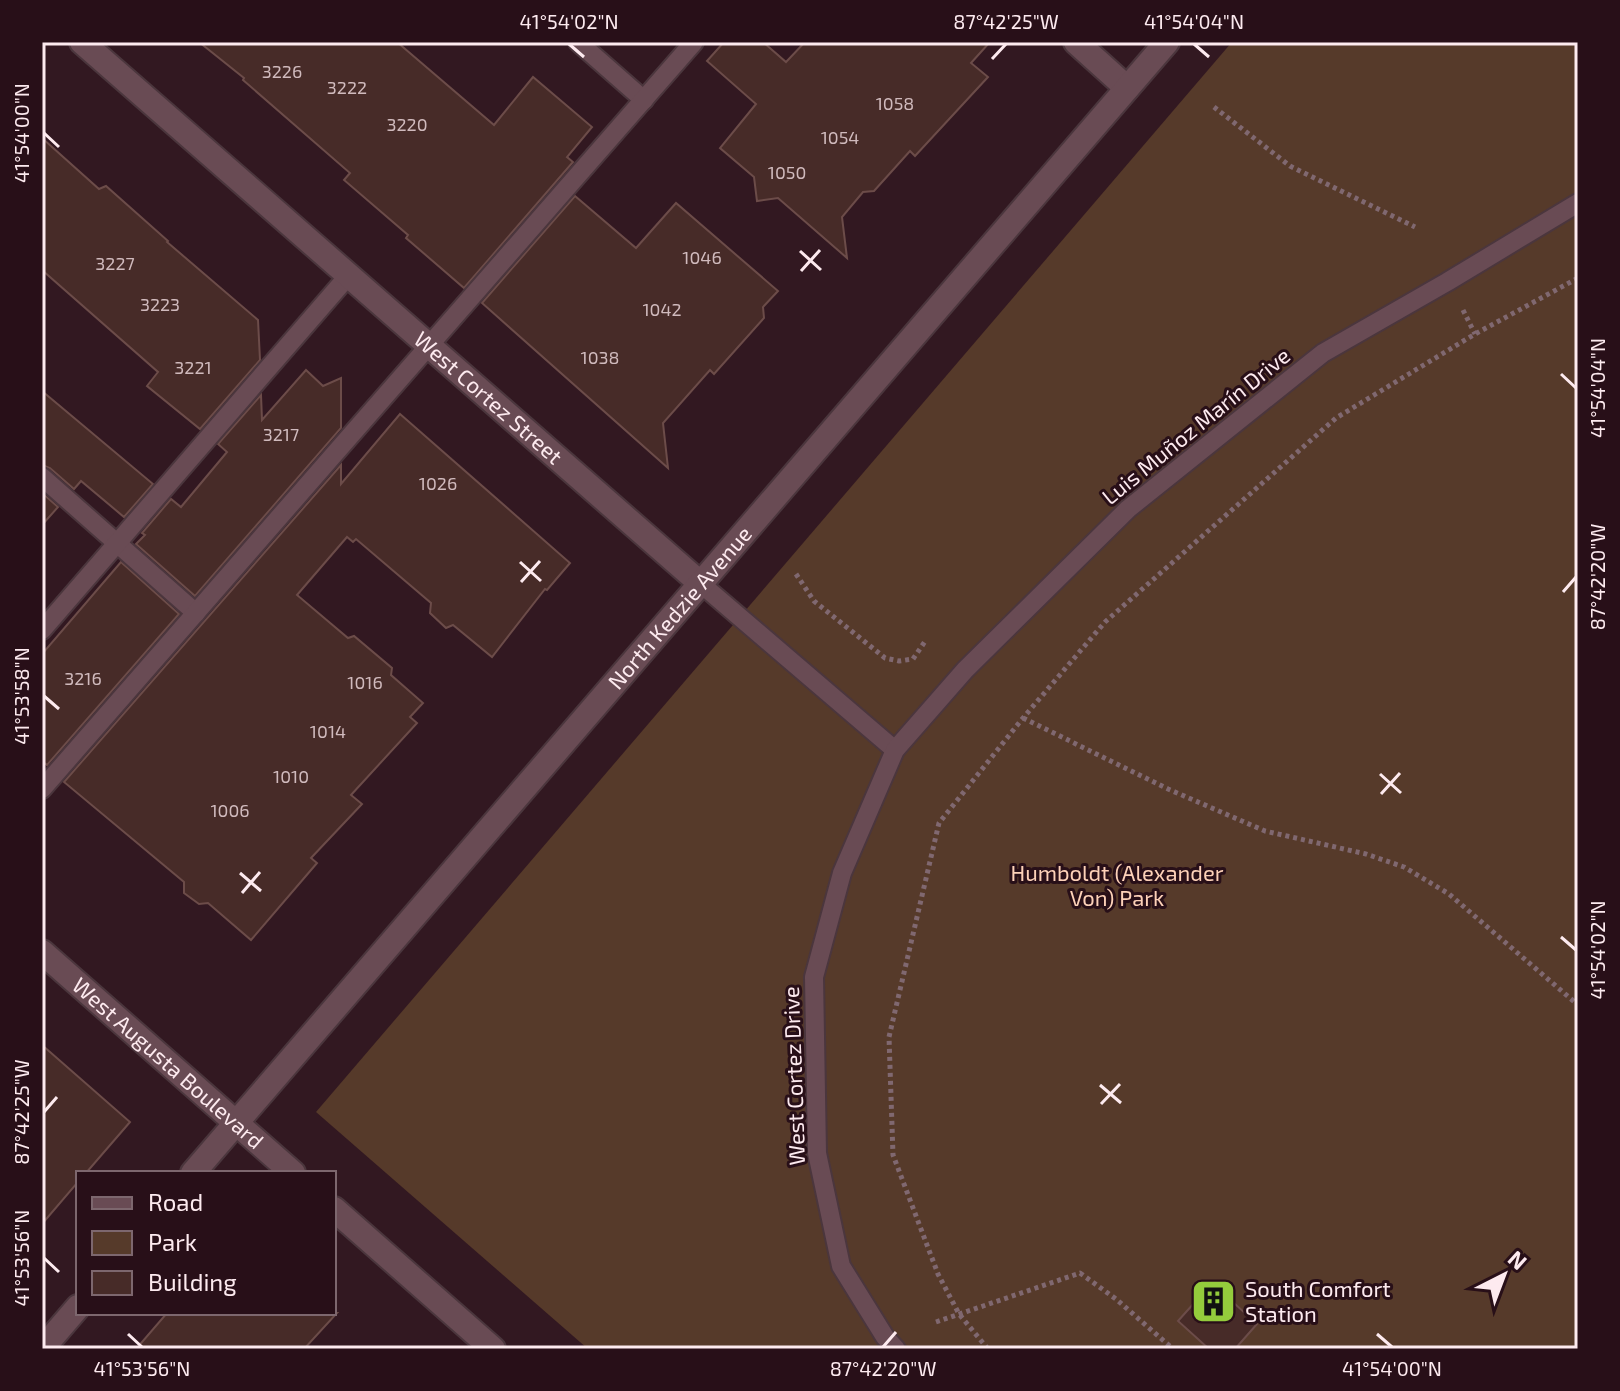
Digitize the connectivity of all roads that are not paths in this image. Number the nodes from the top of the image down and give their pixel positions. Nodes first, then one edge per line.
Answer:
1 (82, 42) edge
2 (578, 42) edge
3 (694, 42) edge
4 (1076, 42) edge
5 (1167, 42) edge
6 (1127, 88) junction
7 (644, 100) junction
8 (1578, 203) edge
9 (349, 275) junction
10 (429, 346) junction
11 (42, 477) edge
12 (117, 543) junction
13 (700, 583) junction
14 (196, 613) junction
15 (42, 630) edge
16 (895, 750) junction
17 (42, 789) edge
18 (42, 952) edge
19 (235, 1124) junction
20 (195, 1171) edge
21 (291, 1171) edge
22 (336, 1211) edge
23 (76, 1309) edge
24 (42, 1349) edge
25 (493, 1349) edge
26 (896, 1349) edge

1 - 9 main road, West Cortez Street
2 - 7 lane
3 - 7 lane
4 - 6 main road
5 - 6 main road, North Kedzie Avenue
6 - 13 main road, North Kedzie Avenue
7 - 10 lane
8 - 16 lane, Luis Muñoz Marín Drive
9 - 10 main road, West Cortez Street
9 - 12 lane
10 - 13 main road, West Cortez Street
10 - 14 lane
11 - 12 lane
12 - 14 lane
12 - 15 lane
13 - 16 lane, West Cortez Street
13 - 19 main road, North Kedzie Avenue
14 - 17 lane
16 - 26 lane, West Cortez Drive
18 - 19 main road, West Augusta Boulevard
19 - 20 main road, North Kedzie Avenue
19 - 21 main road, West Augusta Boulevard
22 - 25 main road
23 - 24 main road

